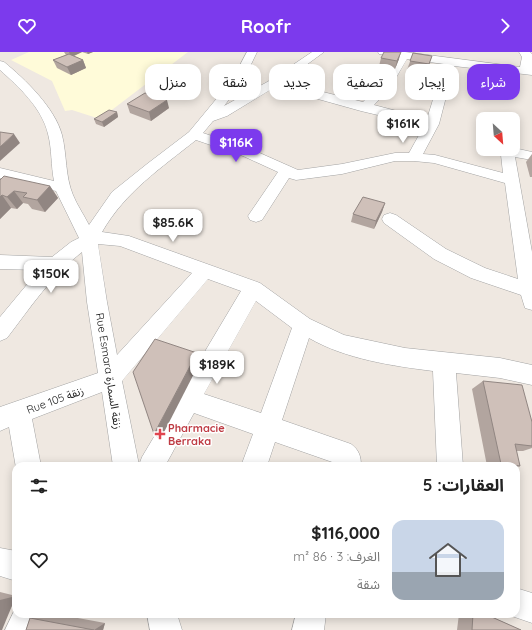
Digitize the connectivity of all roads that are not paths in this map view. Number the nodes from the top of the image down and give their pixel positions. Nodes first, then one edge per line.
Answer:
1 (252, 52) edge
2 (319, 52) edge
3 (383, 52) edge
4 (465, 52) edge
5 (524, 52) edge
6 (404, 55) junction
7 (418, 55) edge
8 (455, 63) junction
9 (301, 64) edge
10 (3, 70) edge
11 (528, 72) edge
12 (269, 85) edge
13 (325, 96) edge
14 (365, 108) junction
15 (208, 119) junction
16 (432, 124) junction
17 (194, 135) junction
18 (532, 156) edge
19 (414, 157) junction
20 (286, 172) junction
21 (1, 175) edge
22 (511, 180) junction
23 (63, 188) junction
24 (256, 216) dead end
25 (390, 219) dead end
26 (89, 240) junction
27 (0, 262) edge
28 (56, 264) junction
29 (205, 270) junction
30 (253, 288) junction
31 (531, 294) edge
32 (303, 325) junction
33 (0, 332) edge
34 (444, 362) junction
35 (532, 375) edge
36 (110, 379) junction
37 (189, 400) junction
38 (9, 416) edge
39 (268, 428) junction
40 (26, 462) edge
41 (125, 462) edge
42 (153, 462) edge
43 (255, 462) edge
44 (348, 462) edge
45 (450, 462) edge
46 (0, 562) edge
47 (12, 565) edge
48 (520, 604) edge
49 (532, 608) edge
50 (27, 618) edge
51 (310, 618) edge
52 (21, 630) edge
53 (308, 630) edge

1 - 15 street
2 - 9 street
3 - 6 street
4 - 8 street
5 - 11 street
6 - 7 street
6 - 14 street
7 - 8 street
8 - 11 street
8 - 16 street
10 - 23 street, Rue Esmara زنقة السمارة
12 - 15 street
13 - 14 street
14 - 16 street
15 - 17 street
16 - 19 street
17 - 20 street
17 - 26 street
18 - 22 street
19 - 20 street
19 - 22 street
20 - 24 street
21 - 23 street
22 - 31 street
23 - 26 street, Rue Esmara زنقة السمارة
25 - 31 street
26 - 28 street
26 - 29 street
26 - 36 street, Rue Esmara زنقة السمارة
27 - 28 street
28 - 33 street
29 - 30 street
29 - 36 street
30 - 32 street
30 - 37 street
32 - 34 street
32 - 39 street
34 - 35 street
34 - 45 street
36 - 38 street, Rue 105 زنقة
36 - 41 street, Rue Esmara زنقة السمارة
37 - 39 street
37 - 42 street
38 - 40 street
39 - 43 street
39 - 44 street
46 - 47 street
48 - 49 street
50 - 52 street
51 - 53 street

